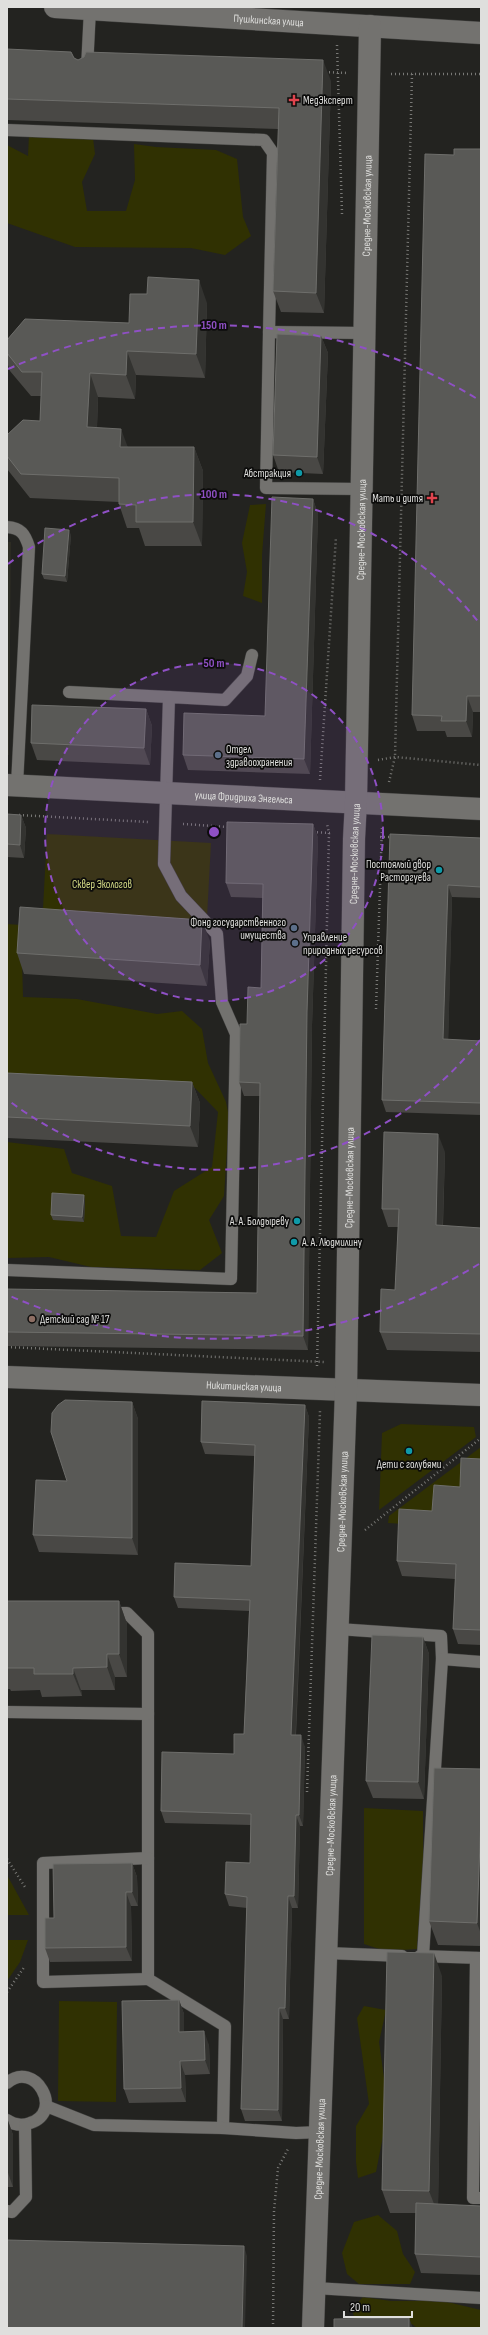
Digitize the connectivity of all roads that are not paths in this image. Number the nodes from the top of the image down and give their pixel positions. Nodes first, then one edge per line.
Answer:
1 (55, 7) edge
2 (90, 9) junction
3 (196, 12) edge
4 (370, 26) junction
5 (481, 33) edge
6 (86, 73) edge
7 (7, 130) edge
8 (269, 332) junction
9 (365, 333) junction
10 (362, 490) junction
11 (7, 527) edge
12 (252, 655) dead end
13 (69, 692) dead end
14 (169, 697) junction
15 (12, 785) edge
16 (165, 793) junction
17 (356, 801) junction
18 (481, 809) edge
19 (7, 1270) edge
20 (7, 1377) edge
21 (346, 1390) junction
22 (481, 1395) edge
23 (95, 1613) edge
24 (338, 1629) junction
25 (442, 1659) junction
26 (481, 1662) edge
27 (7, 1712) edge
28 (148, 1714) junction
29 (148, 1858) junction
30 (327, 1953) junction
31 (423, 1956) junction
32 (478, 1958) edge
33 (148, 1979) junction
34 (7, 2083) edge
35 (46, 2106) junction
36 (7, 2120) edge
37 (25, 2125) junction
38 (223, 2128) junction
39 (321, 2132) junction
40 (481, 2198) edge
41 (7, 2212) edge
42 (314, 2288) junction
43 (481, 2298) edge
44 (313, 2328) edge

1 - 2 street, Пушкинская улица
2 - 3 street, Пушкинская улица
2 - 6 lane
3 - 4 street, Пушкинская улица
4 - 5 street, Пушкинская улица
4 - 9 street, Средне-Московская улица
7 - 8 lane
8 - 9 lane
8 - 10 lane
9 - 10 street, Средне-Московская улица
10 - 17 street, Средне-Московская улица
11 - 15 lane
12 - 14 lane
13 - 14 lane
14 - 16 lane
15 - 16 street, улица Фридриха Энгельса
16 - 17 street, улица Фридриха Энгельса
16 - 19 lane
17 - 18 street, улица Фридриха Энгельса
17 - 21 street, Средне-Московская улица
20 - 21 street, Никитинская улица
21 - 22 street, Никитинская улица
21 - 24 street, Средне-Московская улица
23 - 28 lane
24 - 25 lane
24 - 30 street, Средне-Московская улица
25 - 26 lane
25 - 31 lane
27 - 28 lane
28 - 29 lane
29 - 33 lane
29 - 33 lane
30 - 31 lane
30 - 39 street, Средне-Московская улица
31 - 32 lane
32 - 40 lane
33 - 38 lane
34 - 35 lane
35 - 37 lane
35 - 38 lane
36 - 37 lane
37 - 41 lane
38 - 39 lane
39 - 42 street, Средне-Московская улица
42 - 43 lane
42 - 44 street, Средне-Московская улица

